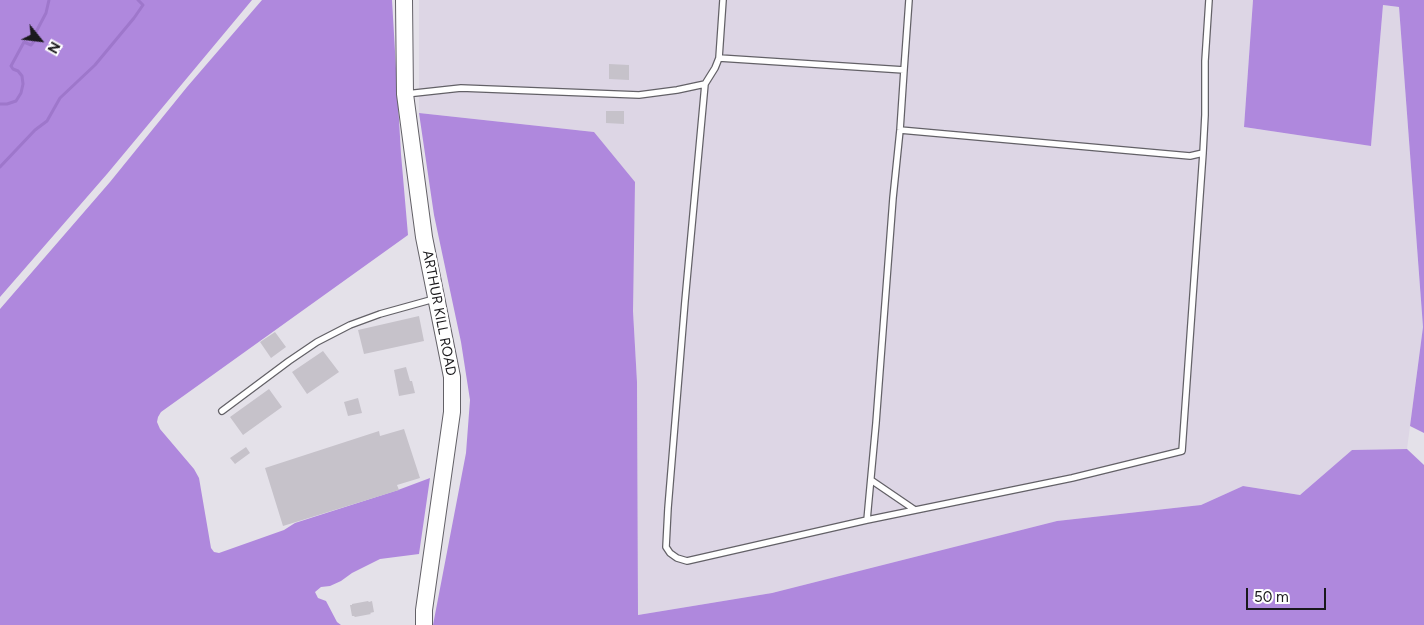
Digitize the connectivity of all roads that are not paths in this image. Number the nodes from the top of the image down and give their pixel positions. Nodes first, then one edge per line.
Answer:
1 (404, 0) edge
2 (723, 0) edge
3 (909, 0) edge
4 (1209, 0) edge
5 (719, 58) junction
6 (904, 70) junction
7 (705, 84) junction
8 (405, 94) junction
9 (900, 130) junction
10 (1203, 153) junction
11 (436, 299) junction
12 (222, 411) dead end
13 (871, 480) junction
14 (914, 510) junction
15 (867, 520) junction
16 (424, 625) edge

1 - 8 street, ARTHUR KILL ROAD
2 - 5 lane
3 - 6 lane
4 - 10 lane
5 - 6 lane
5 - 7 lane
6 - 9 lane
7 - 8 lane
7 - 15 lane
8 - 11 street, ARTHUR KILL ROAD
9 - 10 lane
9 - 13 lane
10 - 14 lane
11 - 12 lane
11 - 16 street, ARTHUR KILL ROAD
13 - 14 lane
13 - 15 lane
14 - 15 lane

